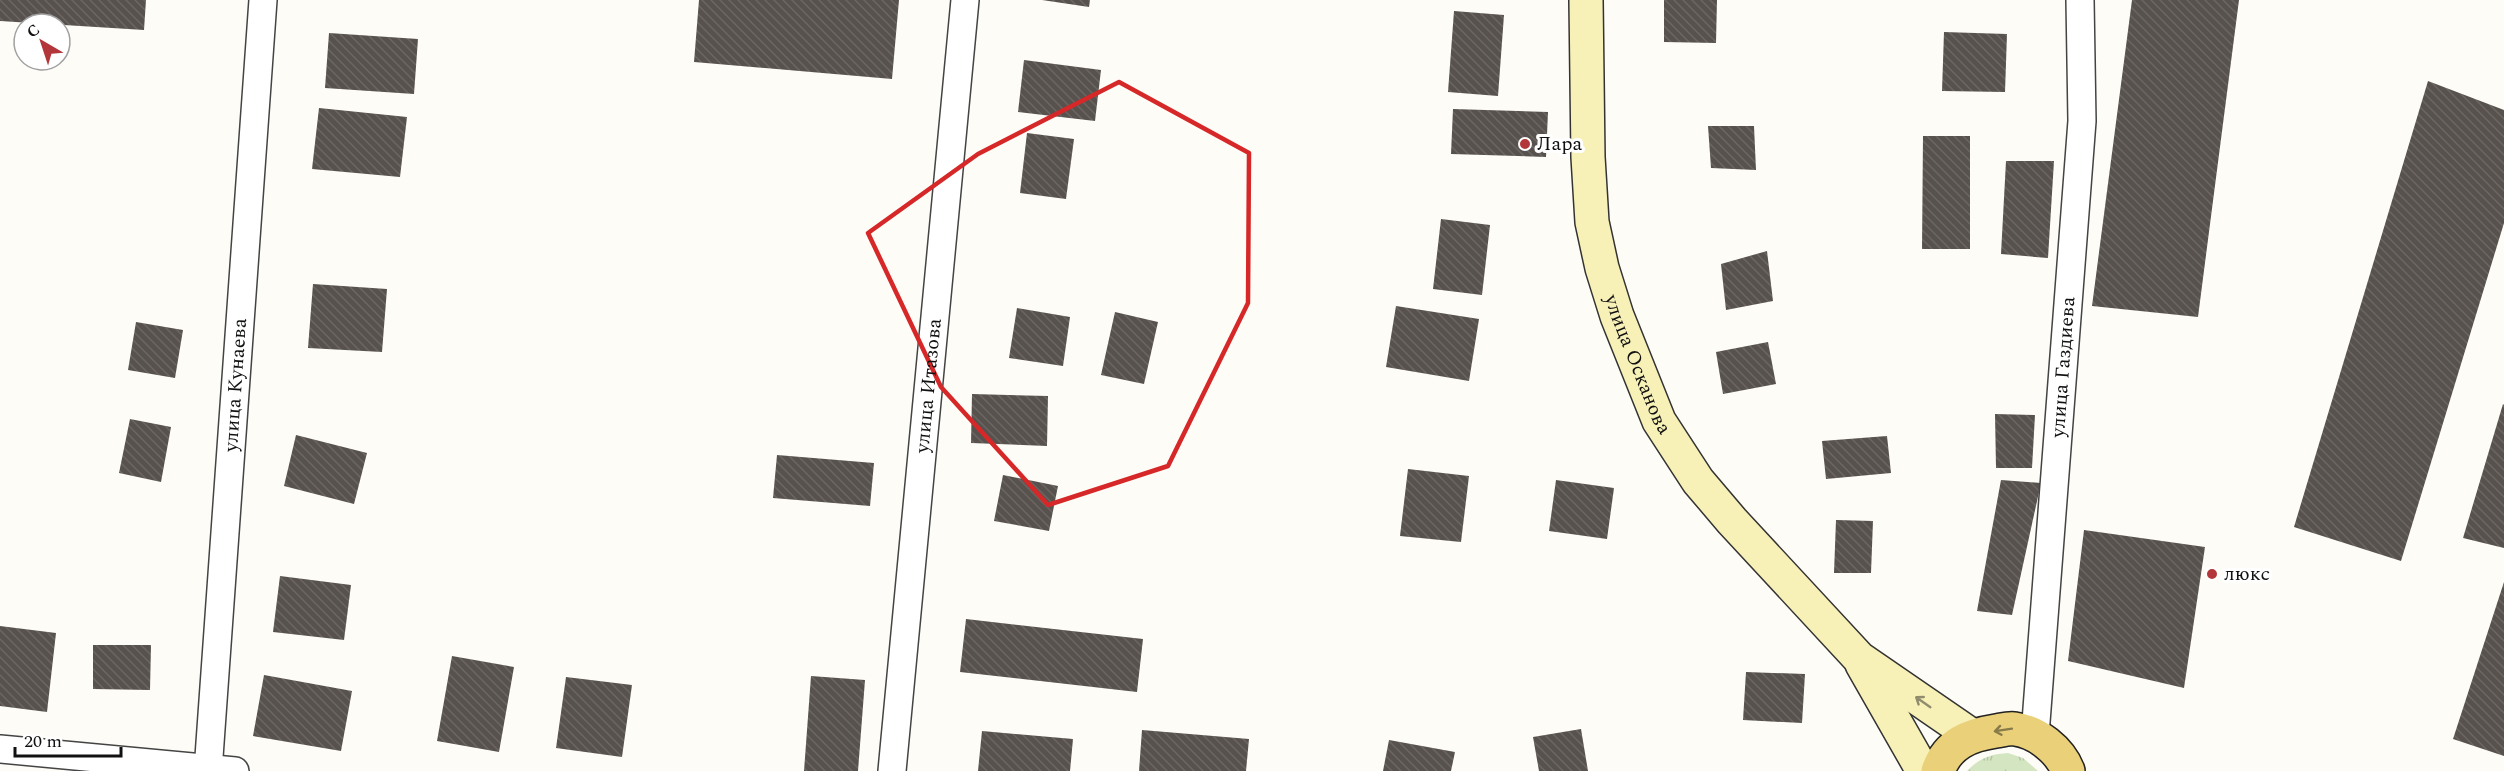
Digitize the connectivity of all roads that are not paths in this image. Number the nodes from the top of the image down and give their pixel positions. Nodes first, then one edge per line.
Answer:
1 (263, 0) edge
2 (965, 0) edge
3 (1586, 0) edge
4 (2080, 0) edge
5 (1858, 658) junction
6 (1971, 735) junction
7 (2035, 735) junction
8 (0, 749) edge
9 (2074, 769) edge
10 (208, 770) edge
11 (235, 771) edge
12 (892, 771) edge
13 (1923, 771) edge
14 (1938, 771) edge

1 - 10 street, улица Кунаева
2 - 12 street, улица Итазова
3 - 5 main road, улица Осканова
4 - 7 street, улица Газдиева
6 -> 5 main road, улица Осканова
5 - 13 main road, улица Осканова
7 -> 6 main road
6 - 14 main road
7 - 9 main road
8 - 10 street
10 - 11 street

